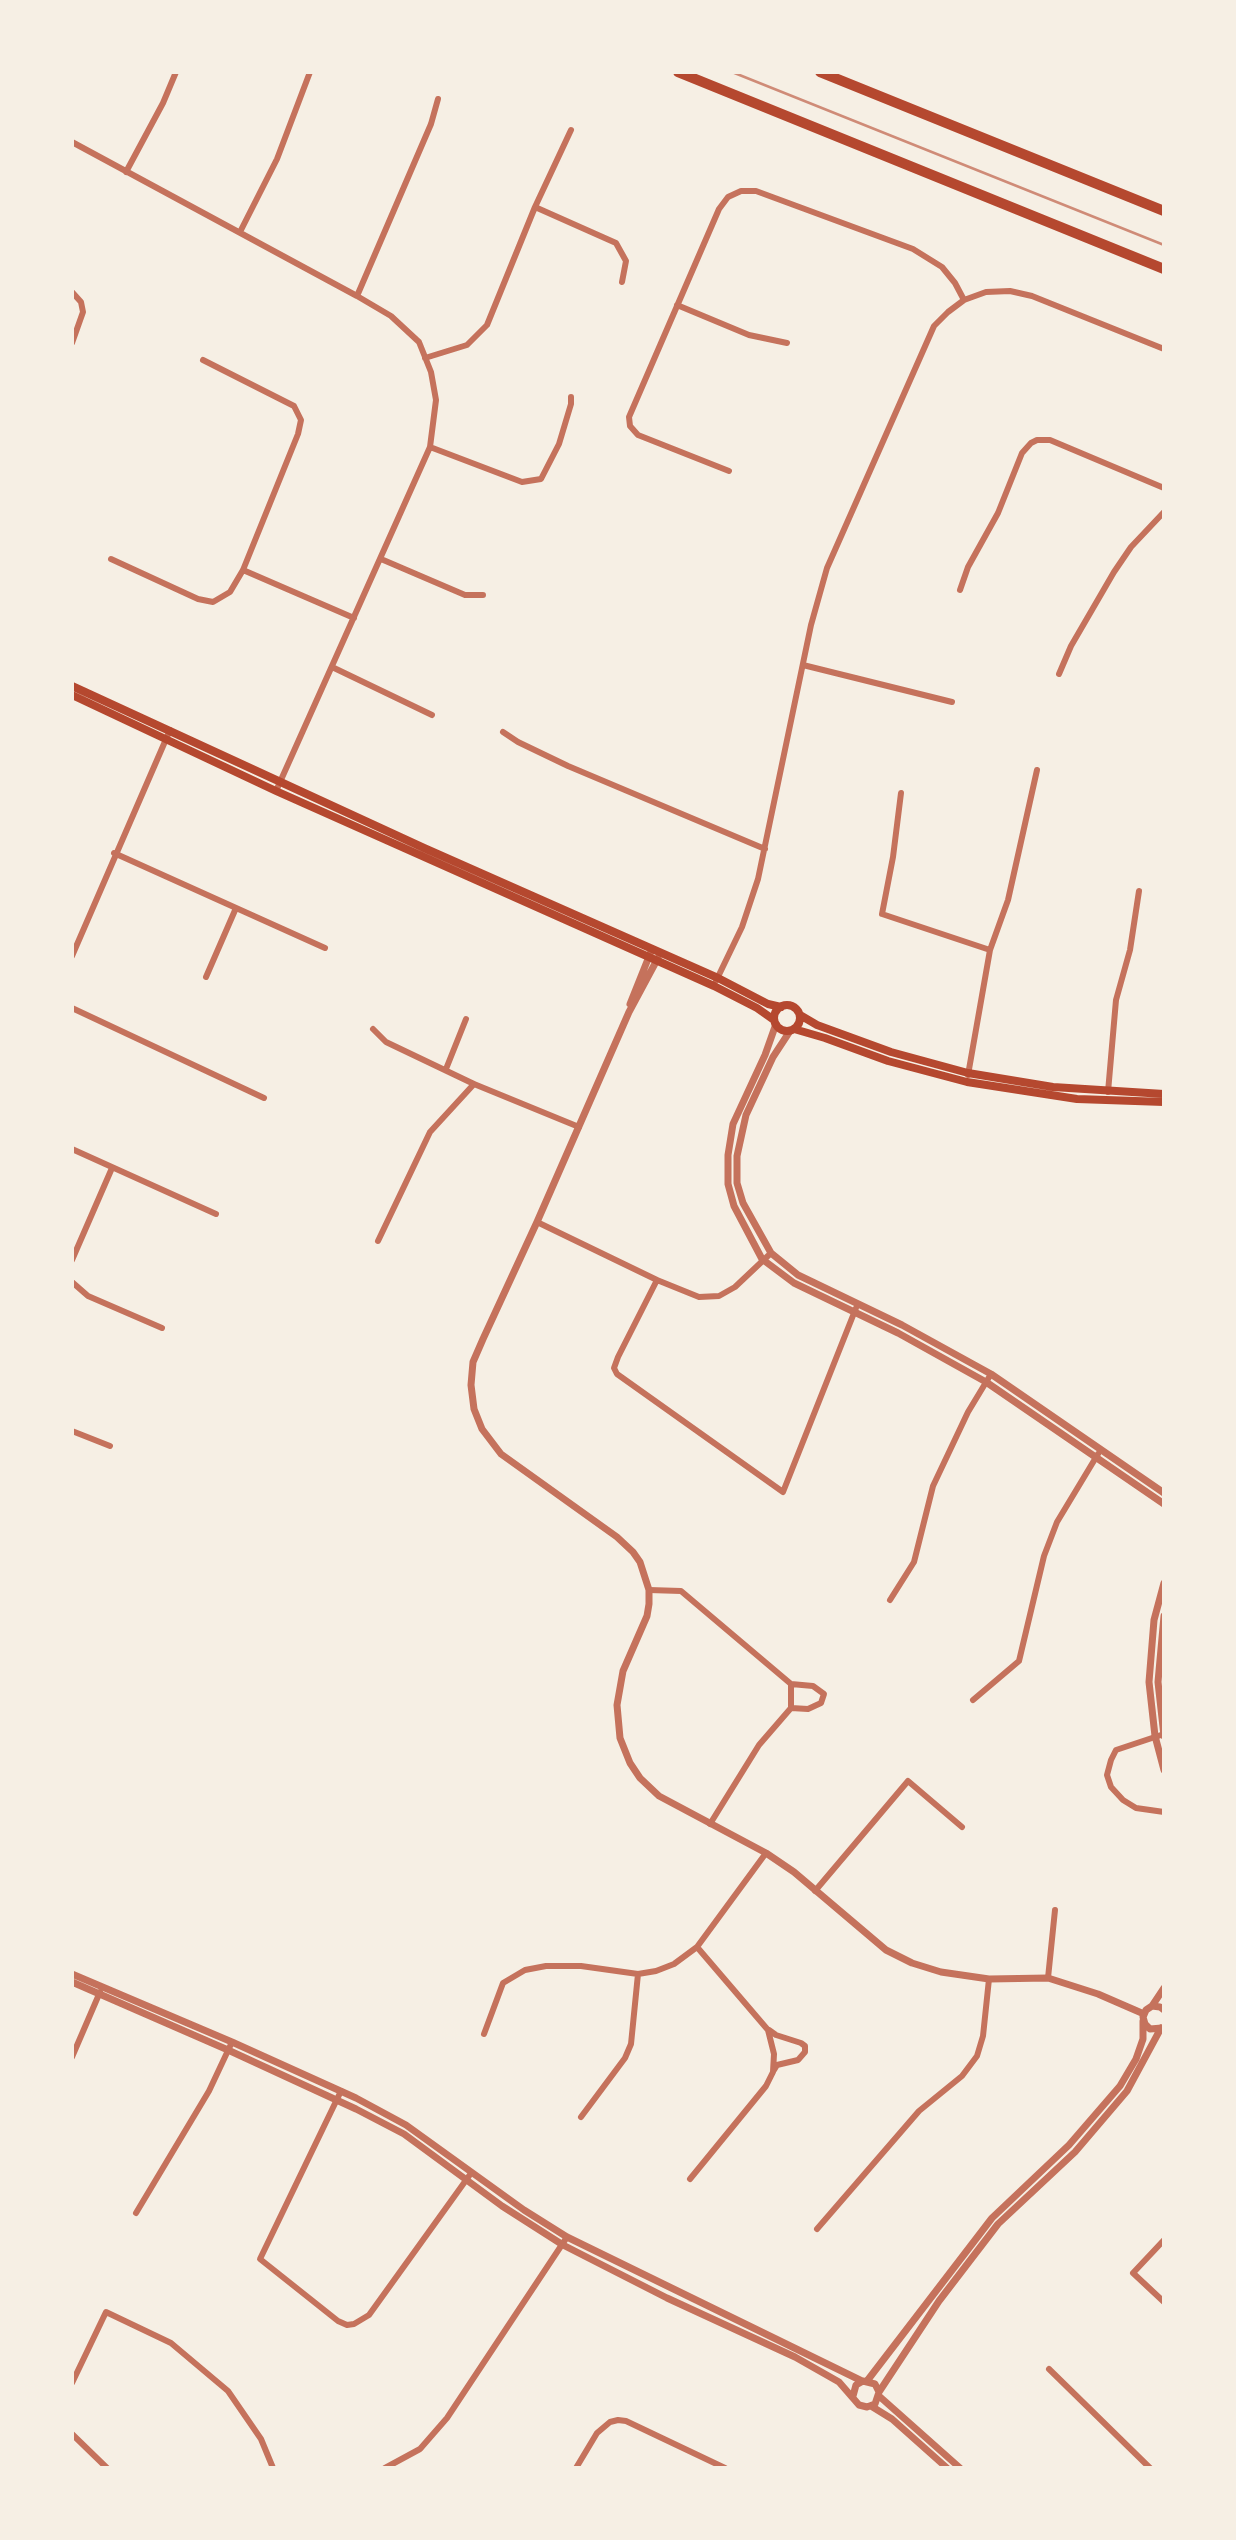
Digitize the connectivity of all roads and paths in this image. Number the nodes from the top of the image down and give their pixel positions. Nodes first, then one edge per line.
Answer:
1 (176, 72) edge
2 (310, 72) edge
3 (678, 72) edge
4 (820, 72) edge
5 (438, 99) dead end
6 (571, 130) dead end
7 (72, 142) edge
8 (126, 172) junction
9 (535, 207) junction
10 (1164, 211) edge
11 (240, 232) junction
12 (1164, 269) edge
13 (622, 282) dead end
14 (72, 292) edge
15 (357, 296) junction
16 (964, 300) junction
17 (677, 305) junction
18 (72, 343) edge
19 (787, 343) dead end
20 (1164, 349) edge
21 (425, 358) junction
22 (203, 360) dead end
23 (571, 397) dead end
24 (430, 447) junction
25 (729, 471) dead end
26 (1164, 488) edge
27 (1164, 512) edge
28 (111, 559) dead end
29 (380, 559) junction
30 (243, 570) junction
31 (960, 590) dead end
32 (483, 595) dead end
33 (354, 618) junction
34 (803, 665) junction
35 (332, 667) junction
36 (1059, 674) dead end
37 (72, 686) edge
38 (72, 695) edge
39 (952, 702) dead end
40 (432, 715) dead end
41 (503, 732) dead end
42 (167, 734) junction
43 (1037, 770) dead end
44 (278, 787) junction
45 (901, 793) dead end
46 (765, 849) junction
47 (114, 853) junction
48 (1139, 891) dead end
49 (236, 908) junction
50 (325, 948) dead end
51 (990, 950) junction
52 (655, 954) junction
53 (72, 956) edge
54 (206, 977) dead end
55 (716, 982) junction
56 (781, 1007) junction
57 (72, 1008) edge
58 (800, 1015) junction
59 (466, 1019) dead end
60 (775, 1022) junction
61 (373, 1029) dead end
62 (792, 1030) junction
63 (446, 1069) junction
64 (967, 1077) junction
65 (474, 1084) junction
66 (1164, 1094) edge
67 (1107, 1097) junction
68 (264, 1098) dead end
69 (1164, 1102) edge
70 (579, 1127) junction
71 (72, 1149) edge
72 (112, 1168) junction
73 (216, 1214) dead end
74 (537, 1222) junction
75 (378, 1241) dead end
76 (771, 1253) junction
77 (762, 1259) junction
78 (72, 1261) edge
79 (657, 1280) junction
80 (72, 1282) edge
81 (858, 1304) junction
82 (855, 1312) junction
83 (162, 1328) dead end
84 (991, 1374) junction
85 (986, 1382) junction
86 (72, 1431) edge
87 (110, 1446) dead end
88 (1102, 1448) junction
89 (1097, 1456) junction
90 (1164, 1493) edge
91 (1164, 1503) edge
92 (1164, 1583) edge
93 (649, 1590) junction
94 (890, 1600) dead end
95 (1164, 1616) edge
96 (791, 1684) junction
97 (973, 1700) dead end
98 (790, 1708) junction
99 (1161, 1735) edge
100 (1164, 1770) edge
101 (1164, 1812) edge
102 (710, 1825) junction
103 (962, 1827) dead end
104 (766, 1853) junction
105 (815, 1891) junction
106 (1055, 1910) dead end
107 (697, 1947) junction
108 (638, 1973) junction
109 (72, 1974) edge
110 (1048, 1978) junction
111 (989, 1979) junction
112 (72, 1982) edge
113 (1164, 1988) edge
114 (101, 1990) junction
115 (1152, 2006) junction
116 (1164, 2010) edge
117 (1144, 2017) junction
118 (1162, 2027) edge
119 (768, 2030) junction
120 (484, 2034) dead end
121 (230, 2046) junction
122 (72, 2057) edge
123 (773, 2072) junction
124 (341, 2091) junction
125 (337, 2100) junction
126 (581, 2117) dead end
127 (472, 2171) junction
128 (467, 2179) junction
129 (690, 2179) dead end
130 (136, 2213) dead end
131 (817, 2230) dead end
132 (1164, 2240) edge
133 (565, 2241) junction
134 (1164, 2302) edge
135 (1049, 2368) dead end
136 (865, 2381) junction
137 (72, 2383) edge
138 (879, 2394) junction
139 (853, 2396) junction
140 (871, 2406) junction
141 (72, 2434) edge
142 (107, 2468) edge
143 (273, 2468) edge
144 (385, 2468) edge
145 (576, 2468) edge
146 (725, 2468) edge
147 (947, 2468) edge
148 (960, 2468) edge
149 (1150, 2468) edge

1 - 8 street
2 - 11 street
3 - 12 highway
4 - 10 highway
5 - 15 street
6 - 9 street
7 - 8 street
8 - 11 street
9 - 13 street
9 - 21 street
11 - 15 street
14 - 18 street
15 - 21 street
16 - 17 street
16 - 20 street
16 - 34 street
17 - 19 street
17 - 25 street
21 - 24 street
22 - 30 street
23 - 24 street
24 - 29 street
26 - 31 street
27 - 36 street
28 - 30 street
29 - 32 street
29 - 33 street
30 - 33 street
33 - 35 street
34 - 39 street
34 - 46 street
35 - 40 street
35 - 44 street
37 - 42 main road
38 - 42 main road
41 - 46 street
42 - 44 main road
42 - 47 street
43 - 51 street
44 - 52 main road
45 - 51 street
46 - 55 street
47 - 49 street
47 - 53 street
48 - 67 street
49 - 50 street
49 - 54 street
51 - 64 street
52 - 55 main road
52 - 70 street
55 - 56 main road
55 - 60 main road
56 - 58 main road
56 - 60 main road
57 - 68 street
58 - 62 main road
58 - 64 main road
59 - 63 street
60 - 62 main road
60 - 77 street
61 - 63 street
62 - 64 main road
62 - 76 street
63 - 65 street
64 - 67 main road
65 - 70 street
65 - 75 street
66 - 67 main road
67 - 69 main road
70 - 74 street
71 - 72 street
72 - 73 street
72 - 78 street
74 - 79 street
74 - 93 street
76 - 77 street
76 - 81 street
77 - 79 street
77 - 82 street
79 - 82 street
80 - 83 street
81 - 82 street
81 - 84 street
82 - 85 street
84 - 85 street
84 - 88 street
85 - 89 street
85 - 94 street
86 - 87 street
88 - 89 street
88 - 90 street
89 - 91 street
89 - 97 street
92 - 99 street
93 - 96 street
93 - 102 street
95 - 99 street
96 - 98 street
96 - 98 street
98 - 102 street
99 - 100 street
99 - 101 street
102 - 104 street
103 - 105 street
104 - 105 street
104 - 107 street
105 - 111 street
106 - 110 street
107 - 108 street
107 - 119 street
108 - 120 street
108 - 126 street
109 - 114 street
110 - 111 street
110 - 117 street
111 - 131 street
112 - 114 street
113 - 115 street
114 - 121 street
114 - 122 street
115 - 116 street
115 - 117 street
117 - 118 street
117 - 136 street
118 - 138 street
119 - 123 street
119 - 123 street
121 - 124 street
121 - 125 street
121 - 130 street
123 - 129 street
124 - 125 street
124 - 127 street
125 - 128 street
125 - 128 street
127 - 128 street
127 - 133 street
128 - 133 street
132 - 134 street
133 - 136 street
133 - 139 street
133 - 144 street
135 - 149 street
136 - 138 street
136 - 139 street
137 - 143 street
138 - 140 street
138 - 148 street
139 - 140 street
140 - 147 street
141 - 142 street
145 - 146 street

